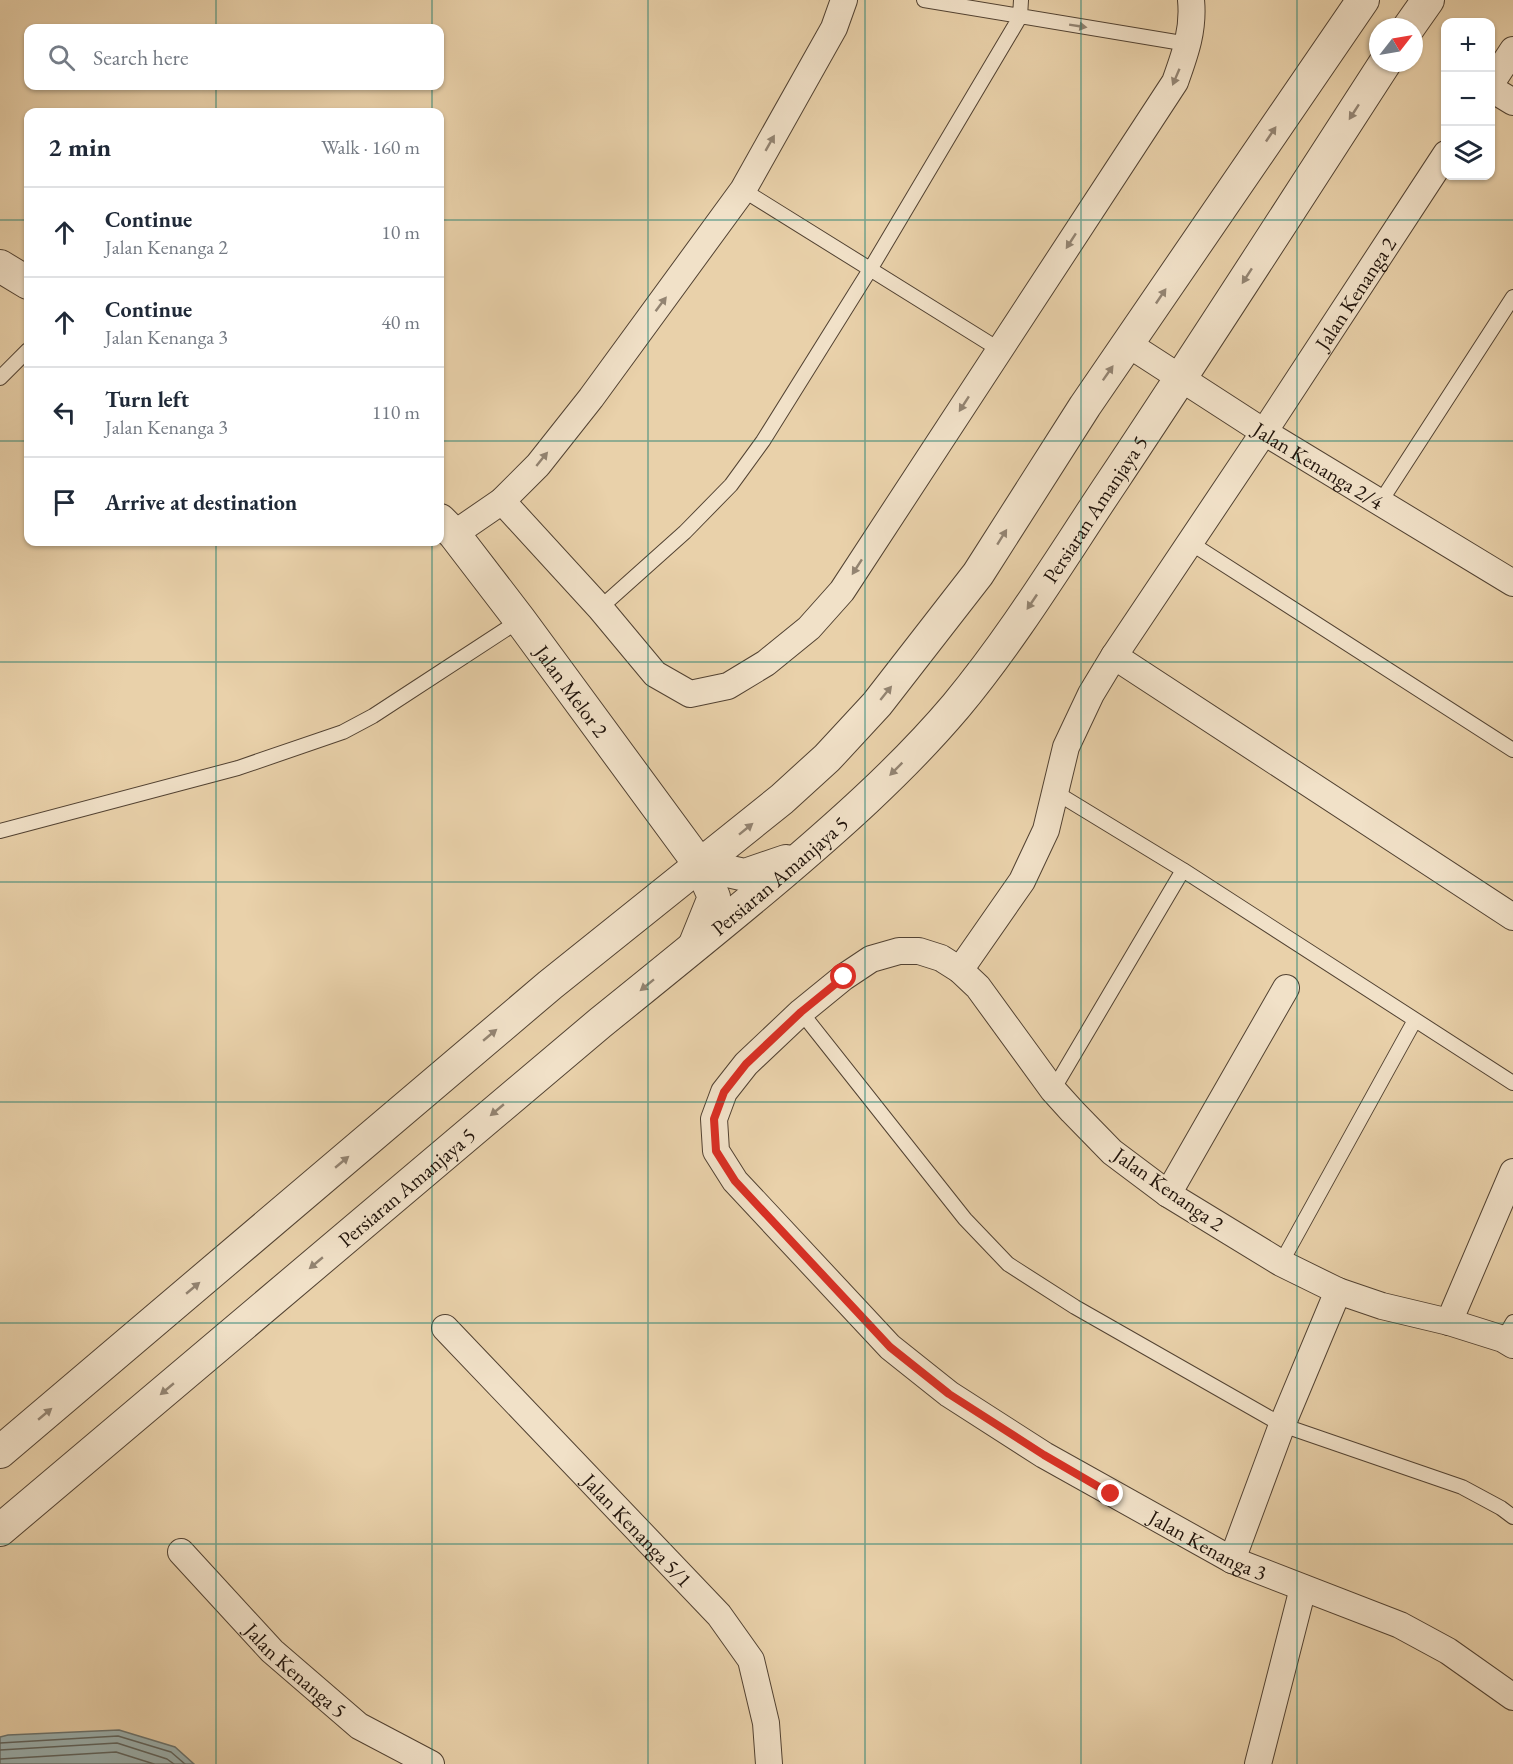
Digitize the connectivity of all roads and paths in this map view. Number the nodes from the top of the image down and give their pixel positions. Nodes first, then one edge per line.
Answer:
1 (844, 0) edge
2 (924, 0) edge
3 (1021, 0) edge
4 (1191, 0) edge
5 (1363, 0) edge
6 (1428, 0) edge
7 (1020, 17) junction
8 (1415, 18) edge
9 (1188, 44) junction
10 (1513, 50) edge
11 (1380, 72) edge
12 (1495, 79) edge
13 (1495, 89) edge
14 (1513, 102) edge
15 (1441, 162) edge
16 (743, 190) junction
17 (0, 266) edge
18 (871, 268) junction
19 (24, 281) edge
20 (1513, 297) edge
21 (1128, 344) junction
22 (1000, 350) junction
23 (24, 354) edge
24 (0, 378) edge
25 (1181, 378) junction
26 (1264, 432) junction
27 (502, 501) junction
28 (1381, 501) junction
29 (447, 527) edge
30 (1189, 542) junction
31 (1509, 572) edge
32 (600, 608) junction
33 (520, 620) junction
34 (1114, 656) junction
35 (1513, 750) edge
36 (1055, 792) junction
37 (0, 831) edge
38 (804, 855) junction
39 (700, 865) junction
40 (1183, 870) junction
41 (1513, 917) edge
42 (693, 949) junction
43 (960, 970) junction
44 (1286, 988) dead end
45 (801, 1012) junction
46 (1415, 1020) junction
47 (1513, 1083) edge
48 (1053, 1090) junction
49 (1513, 1172) edge
50 (1168, 1194) junction
51 (1281, 1263) junction
52 (1338, 1291) junction
53 (1449, 1322) junction
54 (445, 1328) dead end
55 (1510, 1335) edge
56 (1282, 1425) junction
57 (0, 1452) edge
58 (1513, 1517) edge
59 (0, 1530) edge
60 (181, 1552) dead end
61 (1232, 1560) junction
62 (1303, 1588) junction
63 (1513, 1697) edge
64 (431, 1764) edge
65 (769, 1764) edge
66 (1258, 1764) edge

16 -> 1 street
2 - 7 lane
3 - 7 lane
4 - 9 street
21 -> 5 street
6 - 8 street
7 -> 9 lane
7 - 18 lane
9 -> 22 street
10 - 12 street
11 -> 25 street, Persiaran Amanjaya 5
13 - 14 street
15 - 26 street, Jalan Kenanga 2
16 - 18 lane
27 -> 16 street
17 - 19 street
18 - 22 lane
18 - 32 lane
20 - 28 lane
21 - 25 street, Jalan Kenanga 2/4
39 -> 21 street
22 -> 32 street
23 - 24 lane
25 - 26 street, Jalan Kenanga 2/4
25 -> 38 street, Persiaran Amanjaya 5
26 - 28 street, Jalan Kenanga 2/4
26 - 30 street, Jalan Kenanga 2
27 - 29 street
27 - 32 street
28 - 31 street, Jalan Kenanga 2/4
29 - 33 street, Jalan Melor 2
30 - 34 street, Jalan Kenanga 2
30 - 35 lane
33 - 37 lane
33 - 39 street, Jalan Melor 2
34 - 36 street, Jalan Kenanga 2
34 - 41 street
36 - 40 lane
36 - 43 street, Jalan Kenanga 2
38 - 39 street
38 - 42 street, Persiaran Amanjaya 5
39 - 42 street, Jalan Melor 2
57 -> 39 street
40 - 46 lane
40 - 48 lane
42 -> 59 street, Persiaran Amanjaya 5
43 - 45 street, Jalan Kenanga 2
43 - 48 street, Jalan Kenanga 2
44 - 50 street
45 - 56 lane
45 - 61 street, Jalan Kenanga 3
46 - 47 lane
46 - 51 lane
48 - 50 street, Jalan Kenanga 2
49 - 53 street
50 - 51 street, Jalan Kenanga 2
51 - 52 street, Jalan Kenanga 2
52 - 53 street, Jalan Kenanga 2
52 - 56 street
53 - 55 street, Jalan Kenanga 2
54 - 65 street, Jalan Kenanga 5/1
56 - 58 lane
56 - 61 street
60 - 64 street, Jalan Kenanga 5
61 - 62 street, Jalan Kenanga 3
62 - 63 street, Jalan Kenanga 3
62 - 66 street

